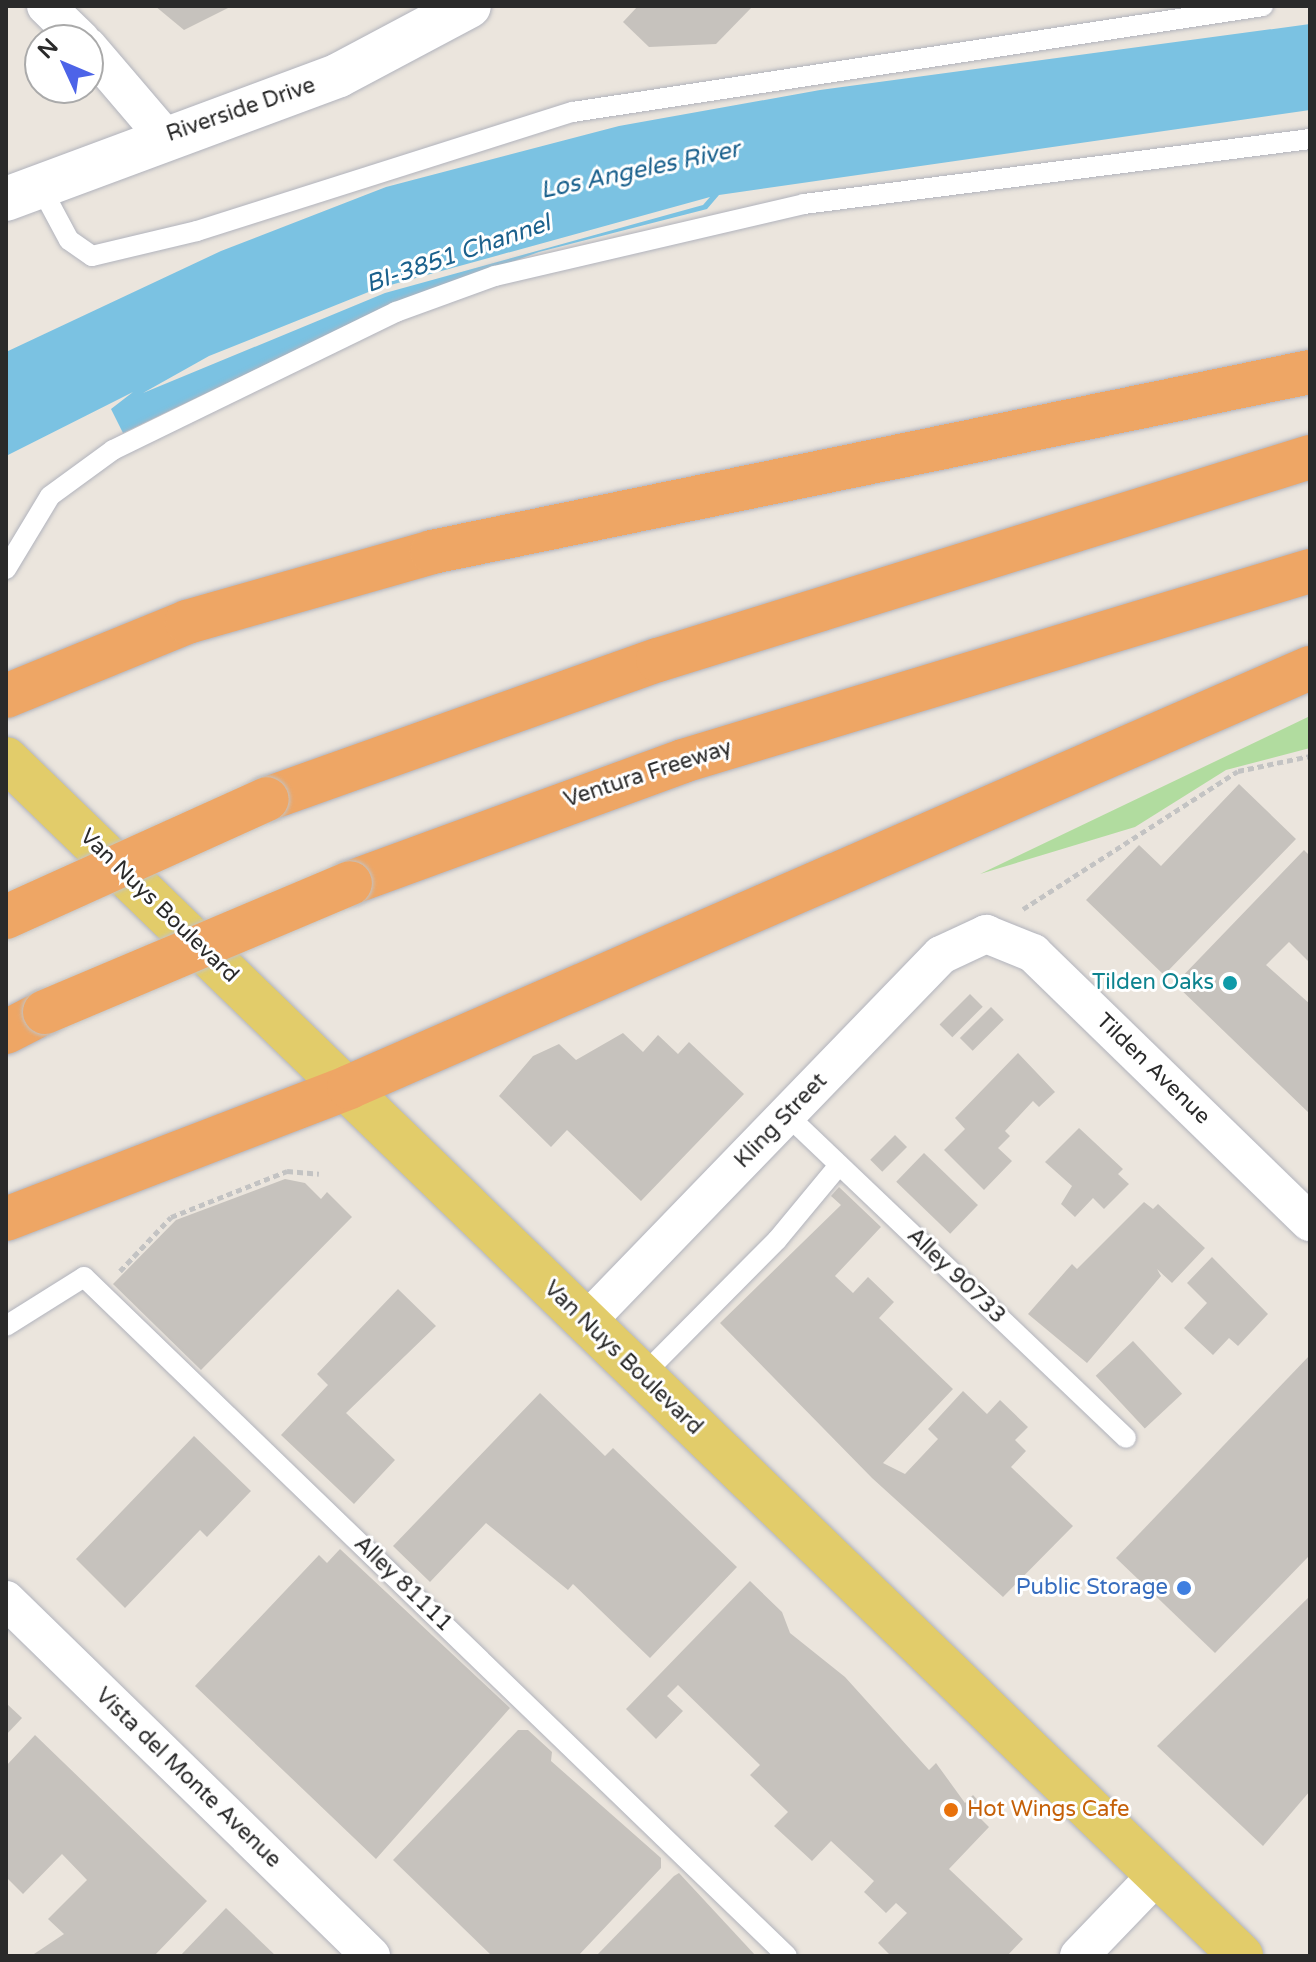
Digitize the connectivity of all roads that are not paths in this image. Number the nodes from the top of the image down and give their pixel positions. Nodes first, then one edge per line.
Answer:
1 (46, 6) edge
2 (469, 6) edge
3 (1263, 6) edge
4 (65, 24) edge
5 (104, 66) edge
6 (164, 136) junction
7 (1310, 139) edge
8 (23, 193) edge
9 (1310, 372) edge
10 (1310, 457) edge
11 (6, 569) edge
12 (1310, 571) edge
13 (1310, 668) edge
14 (6, 696) edge
15 (6, 759) edge
16 (6, 917) edge
17 (986, 934) joint
18 (6, 1032) edge
19 (349, 1087) junction
20 (787, 1115) junction
21 (839, 1165) junction
22 (6, 1219) edge
23 (1310, 1222) edge
24 (585, 1323) junction
25 (6, 1326) edge
26 (641, 1377) junction
27 (1126, 1438) dead end
28 (6, 1600) edge
29 (1157, 1875) junction
30 (371, 1956) edge
31 (787, 1956) edge
32 (1079, 1956) edge
33 (1241, 1956) edge

1 - 4 street
2 - 6 main road, Riverside Drive
3 - 8 lane
5 - 6 street
6 - 8 main road, Riverside Drive
7 - 11 lane
9 - 14 highway
10 - 16 highway, bridge
12 - 18 highway, Ventura Freeway, bridge
13 - 19 highway
15 - 19 main road, Van Nuys Boulevard
17 - 20 street, Kling Street
17 - 23 street, Tilden Avenue
19 - 22 highway
19 - 24 main road, Van Nuys Boulevard
20 - 21 lane, Alley 90733
20 - 24 street, Kling Street
21 - 26 lane
21 - 27 lane, Alley 90733
24 - 26 main road, Van Nuys Boulevard
25 - 31 lane, Alley 81111
26 - 29 main road, Van Nuys Boulevard
28 - 30 street, Vista del Monte Avenue
29 - 32 street
29 - 33 main road, Van Nuys Boulevard

